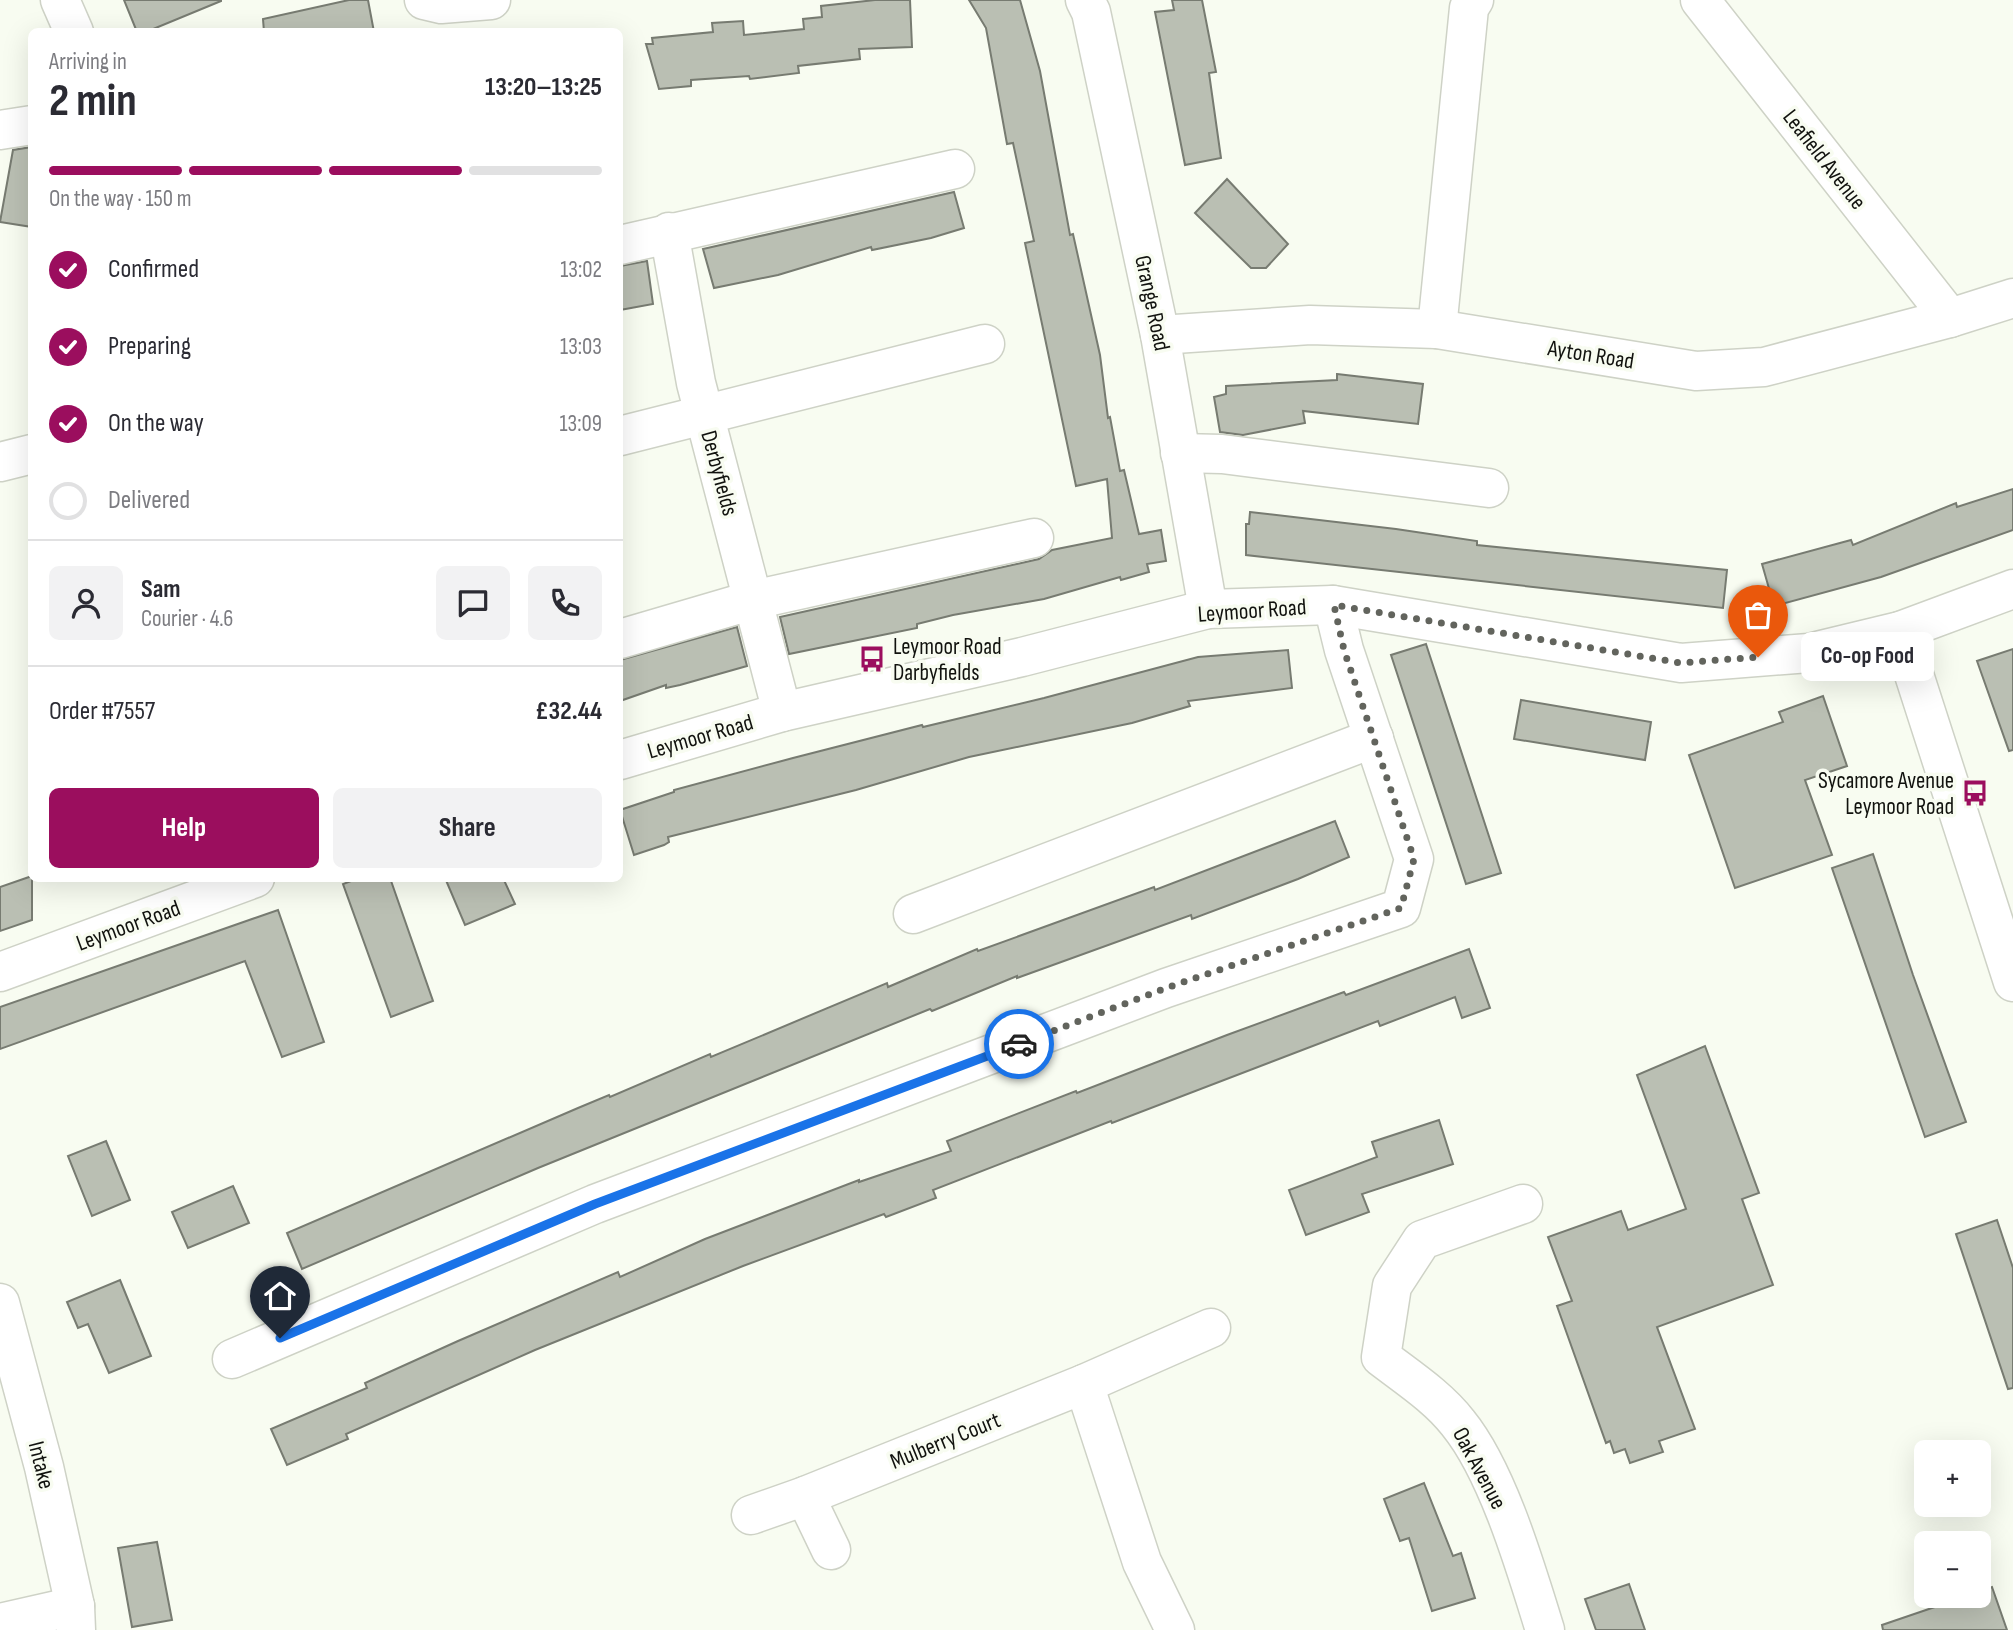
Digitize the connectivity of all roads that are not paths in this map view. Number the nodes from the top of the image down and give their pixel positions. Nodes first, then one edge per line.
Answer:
1 (60, 0) edge
2 (424, 0) edge
3 (491, 0) edge
4 (1085, 0) edge
5 (1474, 0) edge
6 (1699, 0) edge
7 (72, 28) edge
8 (28, 126) edge
9 (0, 130) edge
10 (955, 169) dead end
11 (669, 232) junction
12 (623, 243) edge
13 (2013, 298) edge
14 (1950, 318) junction
15 (1437, 329) junction
16 (1160, 335) junction
17 (985, 344) dead end
18 (705, 415) junction
19 (623, 435) edge
20 (1180, 453) junction
21 (28, 455) edge
22 (0, 462) edge
23 (1489, 488) dead end
24 (1034, 538) dead end
25 (2013, 589) edge
26 (753, 600) junction
27 (1334, 605) junction
28 (1208, 609) junction
29 (1900, 631) junction
30 (623, 638) edge
31 (782, 712) junction
32 (1374, 738) junction
33 (623, 759) edge
34 (245, 882) edge
35 (913, 914) dead end
36 (0, 972) edge
37 (2013, 982) edge
38 (1523, 1204) dead end
39 (0, 1303) edge
40 (1211, 1328) dead end
41 (232, 1359) dead end
42 (1084, 1384) junction
43 (805, 1496) junction
44 (751, 1515) dead end
45 (831, 1550) dead end
46 (75, 1618) edge
47 (0, 1623) edge
48 (1175, 1630) edge
49 (1545, 1630) edge

1 - 7 street
2 - 3 street
4 - 16 street, Grange Road
5 - 15 street
6 - 14 street, Leafield Avenue
8 - 9 street
10 - 11 street
11 - 12 street
11 - 18 street, Derbyfields
13 - 14 street, Ayton Road
14 - 15 street, Ayton Road
15 - 16 street, Ayton Road
16 - 20 street, Grange Road
17 - 18 street
18 - 19 street
18 - 26 street, Derbyfields
20 - 23 street
20 - 28 street, Grange Road
21 - 22 street
24 - 26 street
25 - 29 street, Leymoor Road
26 - 30 street
26 - 31 street, Derbyfields
27 - 28 street, Leymoor Road
27 - 29 street, Leymoor Road
27 - 32 street
28 - 31 street, Leymoor Road
29 - 37 street
31 - 33 street, Leymoor Road
32 - 35 street
32 - 41 street
34 - 36 street, Leymoor Road
38 - 49 street, Oak Avenue
39 - 46 street, Intake
40 - 42 street, Mulberry Court
42 - 43 street, Mulberry Court
42 - 48 street
43 - 44 street, Mulberry Court
43 - 45 street
46 - 47 street

